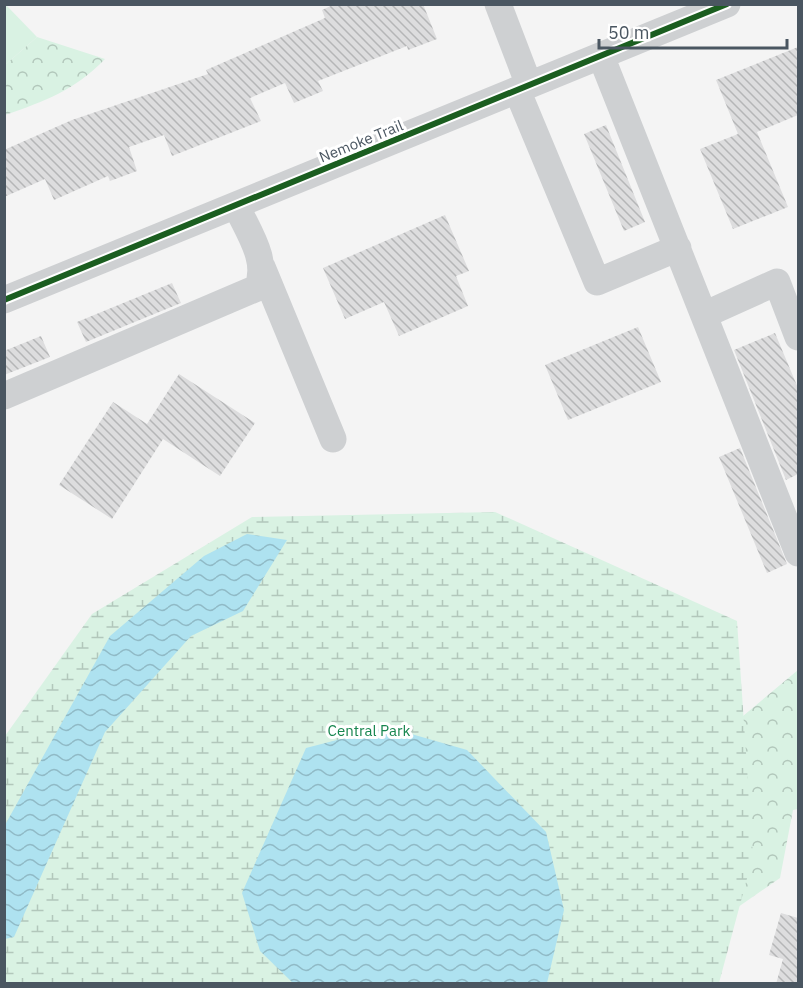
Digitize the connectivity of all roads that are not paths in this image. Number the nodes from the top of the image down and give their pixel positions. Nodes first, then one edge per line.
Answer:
1 (498, 4) edge
2 (727, 4) edge
3 (601, 56) junction
4 (524, 88) junction
5 (236, 205) junction
6 (678, 248) junction
7 (262, 267) junction
8 (4, 300) edge
9 (704, 315) junction
10 (798, 337) edge
11 (4, 396) edge
12 (333, 439) dead end
13 (798, 548) edge

1 - 4 street
2 - 3 street, Nemoke Trail
3 - 4 street, Nemoke Trail
3 - 6 street
4 - 5 street, Nemoke Trail
4 - 6 street
5 - 7 street
5 - 8 street, Nemoke Trail
6 - 9 street
7 - 11 street
7 - 12 street
9 - 10 street
9 - 13 street

